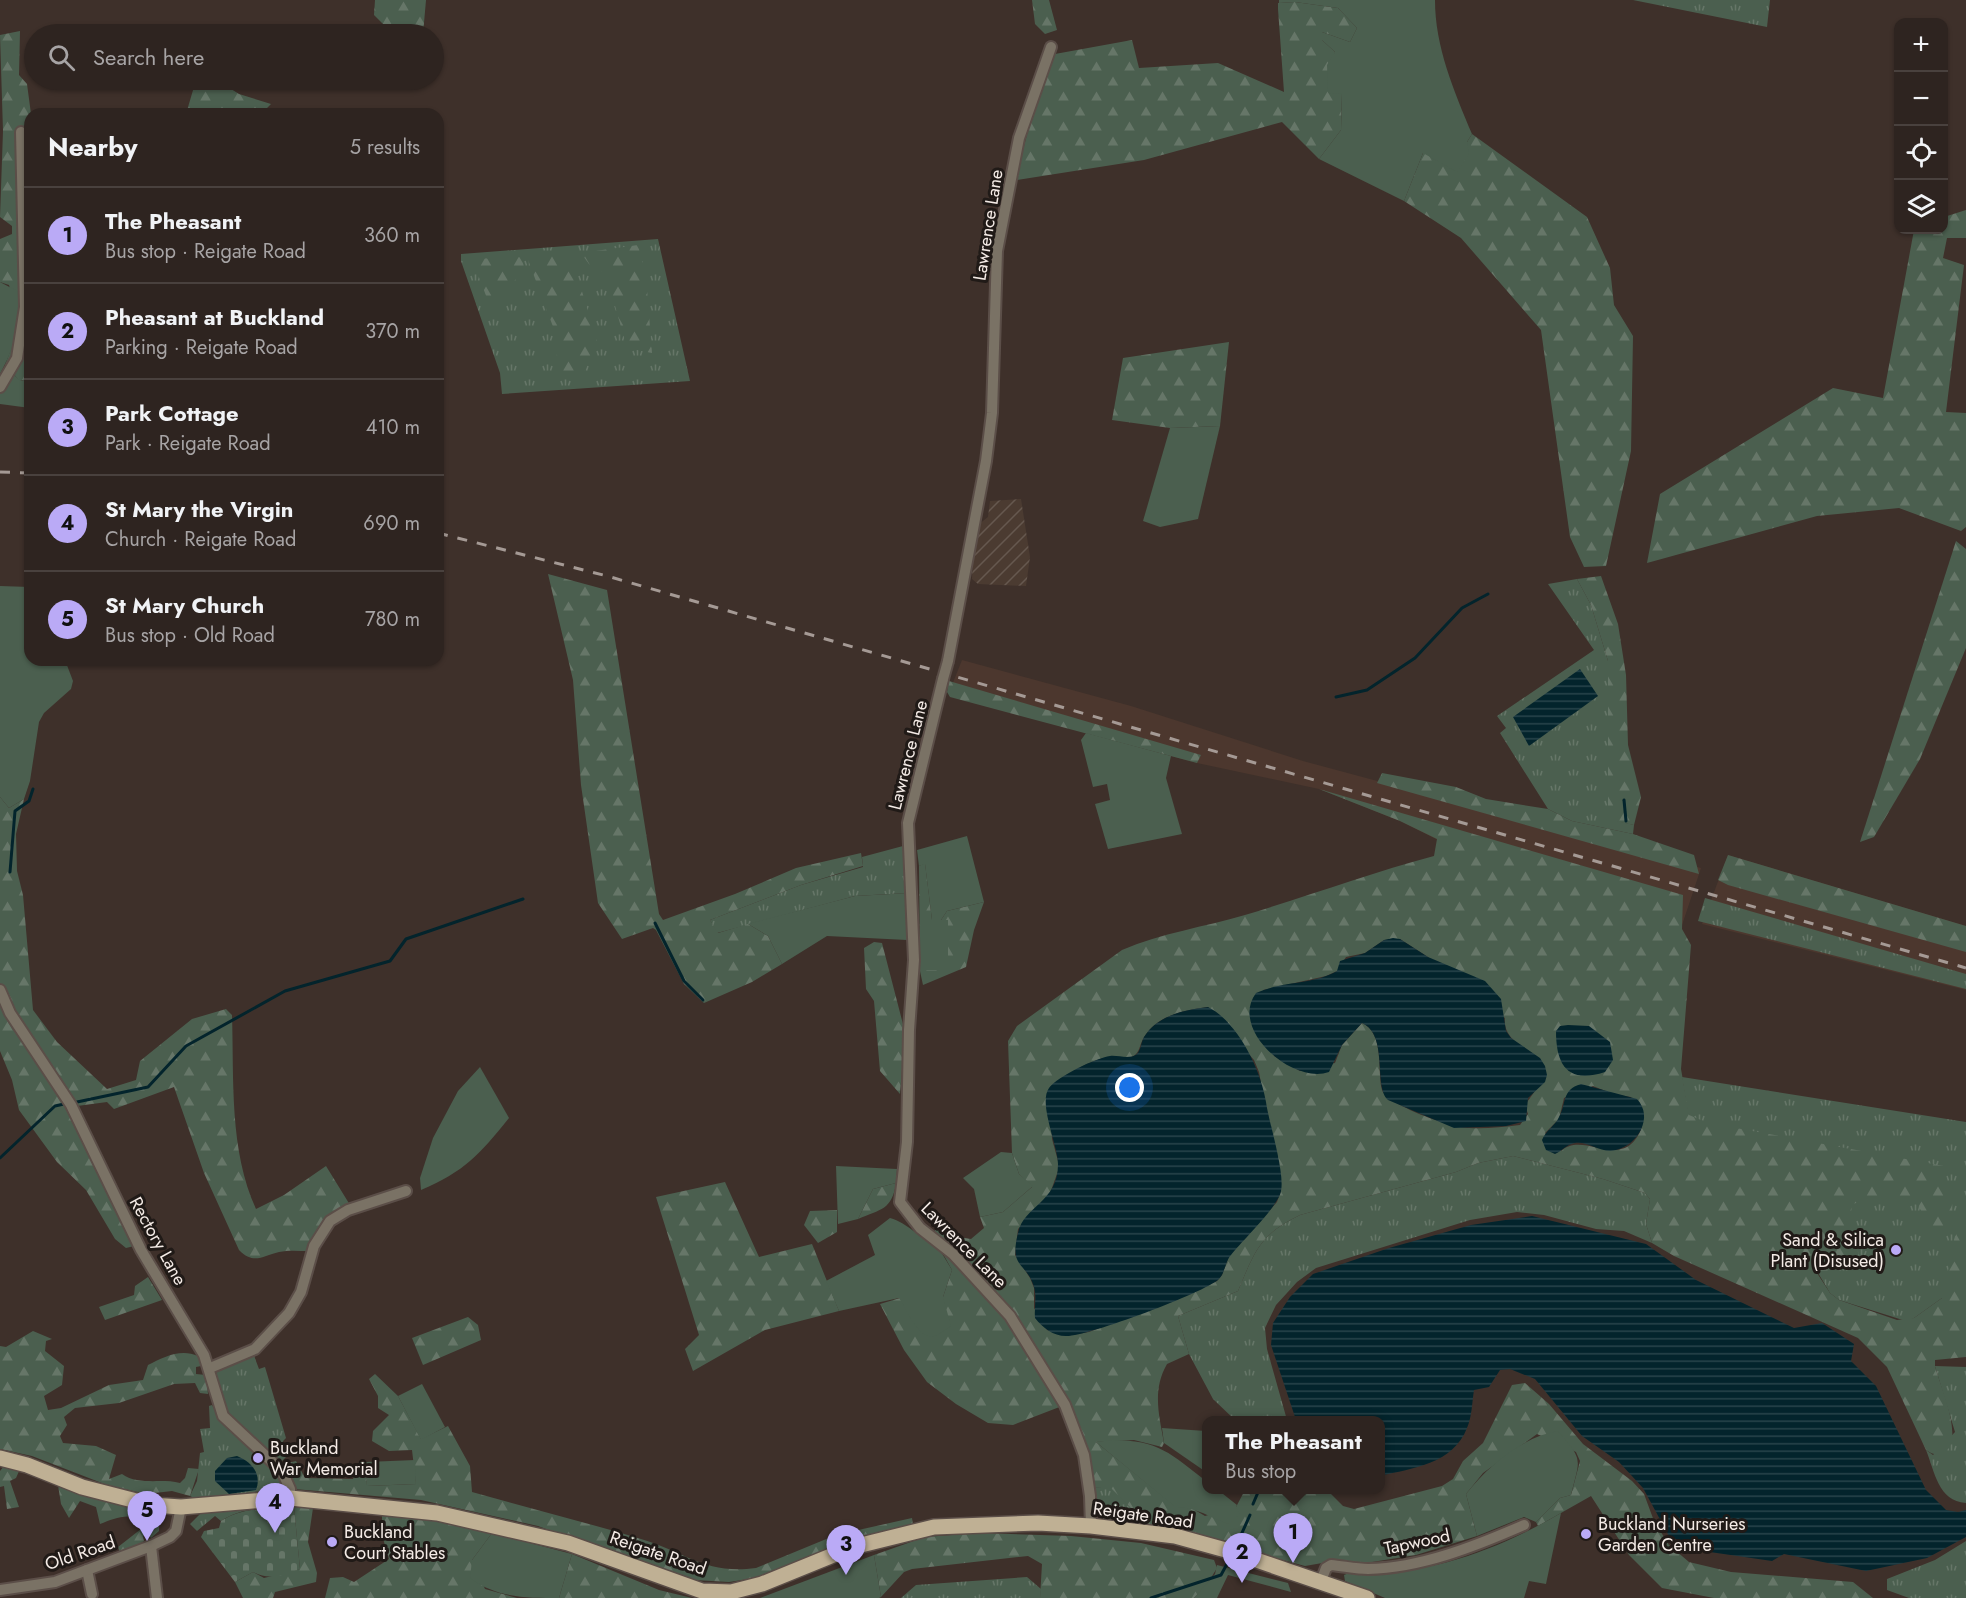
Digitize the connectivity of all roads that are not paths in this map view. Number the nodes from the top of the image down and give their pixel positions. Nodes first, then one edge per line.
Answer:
1 (1051, 47) dead end
2 (21, 132) dead end
3 (24, 263) edge
4 (24, 313) edge
5 (0, 387) edge
6 (0, 990) edge
7 (406, 1191) dead end
8 (210, 1368) junction
9 (0, 1458) edge
10 (290, 1498) junction
11 (181, 1507) junction
12 (1524, 1525) dead end
13 (1091, 1526) junction
14 (151, 1546) junction
15 (87, 1570) junction
16 (1322, 1581) junction
17 (0, 1590) edge
18 (92, 1594) dead end
19 (157, 1598) edge
20 (1367, 1598) edge

1 - 13 street, Lawrence Lane, bridge
2 - 3 street
4 - 5 street
6 - 8 street, Rectory Lane
7 - 8 street
8 - 10 street, Rectory Lane
9 - 11 main road, Reigate Road
10 - 11 main road, Reigate Road
10 - 13 main road, Reigate Road
11 - 14 street, Old Road
12 - 16 street, Tapwood
13 - 16 main road, Reigate Road
14 - 15 street, Old Road
14 - 19 street
15 - 17 street, Old Road
15 - 18 street
16 - 20 main road, Reigate Road

